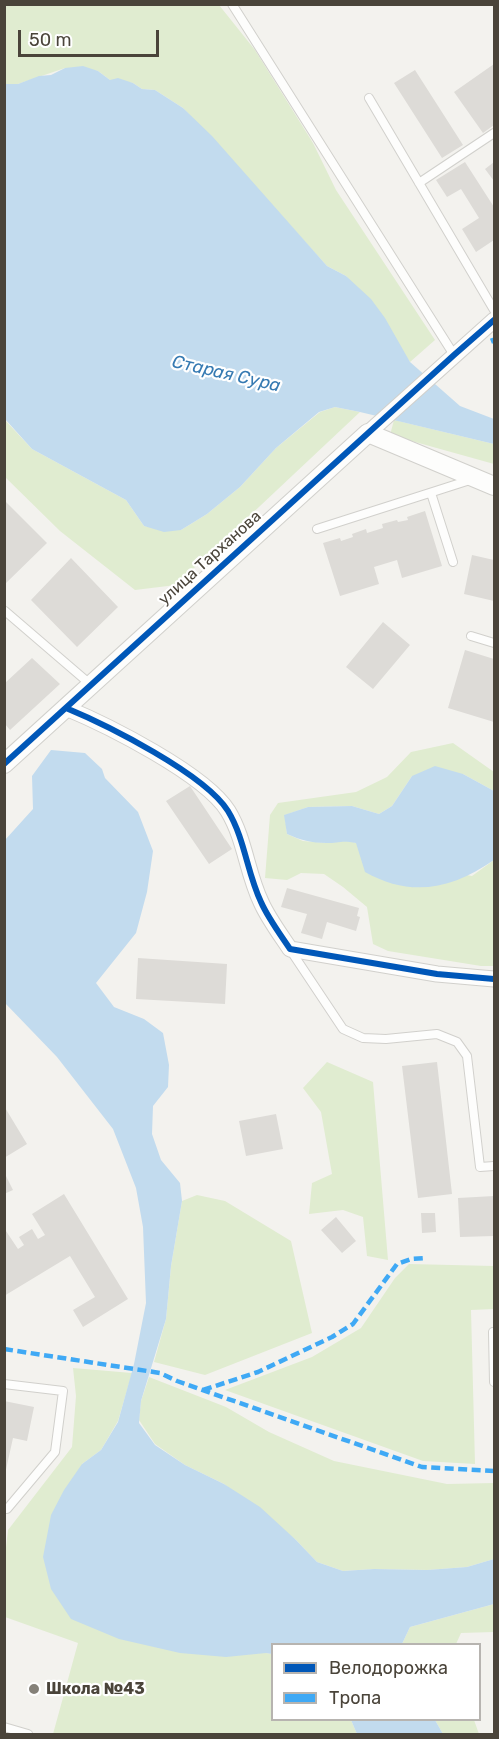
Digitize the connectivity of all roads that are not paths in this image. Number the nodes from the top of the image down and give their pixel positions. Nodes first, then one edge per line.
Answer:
1 (232, 4) edge
2 (369, 98) dead end
3 (495, 133) edge
4 (419, 183) junction
5 (495, 310) edge
6 (495, 320) edge
7 (454, 355) junction
8 (368, 433) junction
9 (477, 478) junction
10 (495, 486) edge
11 (431, 493) junction
12 (317, 529) dead end
13 (453, 562) dead end
14 (5, 610) edge
15 (471, 636) dead end
16 (495, 643) edge
17 (91, 685) junction
18 (66, 708) junction
19 (4, 764) edge
20 (290, 949) junction
21 (495, 979) edge
22 (495, 1166) edge
23 (495, 1332) edge
24 (495, 1382) edge
25 (4, 1384) edge
26 (4, 1509) edge
27 (4, 1727) edge
28 (28, 1734) edge

1 - 7 lane
2 - 4 lane
3 - 4 lane
4 - 5 lane
6 - 7 street, улица Тарханова
7 - 8 street, улица Тарханова
8 - 9 street
8 - 17 street, улица Тарханова
9 - 10 street
9 - 11 lane
11 - 12 lane
11 - 13 lane
14 - 17 lane
15 - 16 lane
17 - 18 street, улица Тарханова
18 - 19 street, улица Тарханова
18 - 20 street
20 - 21 street
20 - 22 lane
23 - 24 lane
25 - 26 lane
27 - 28 lane

